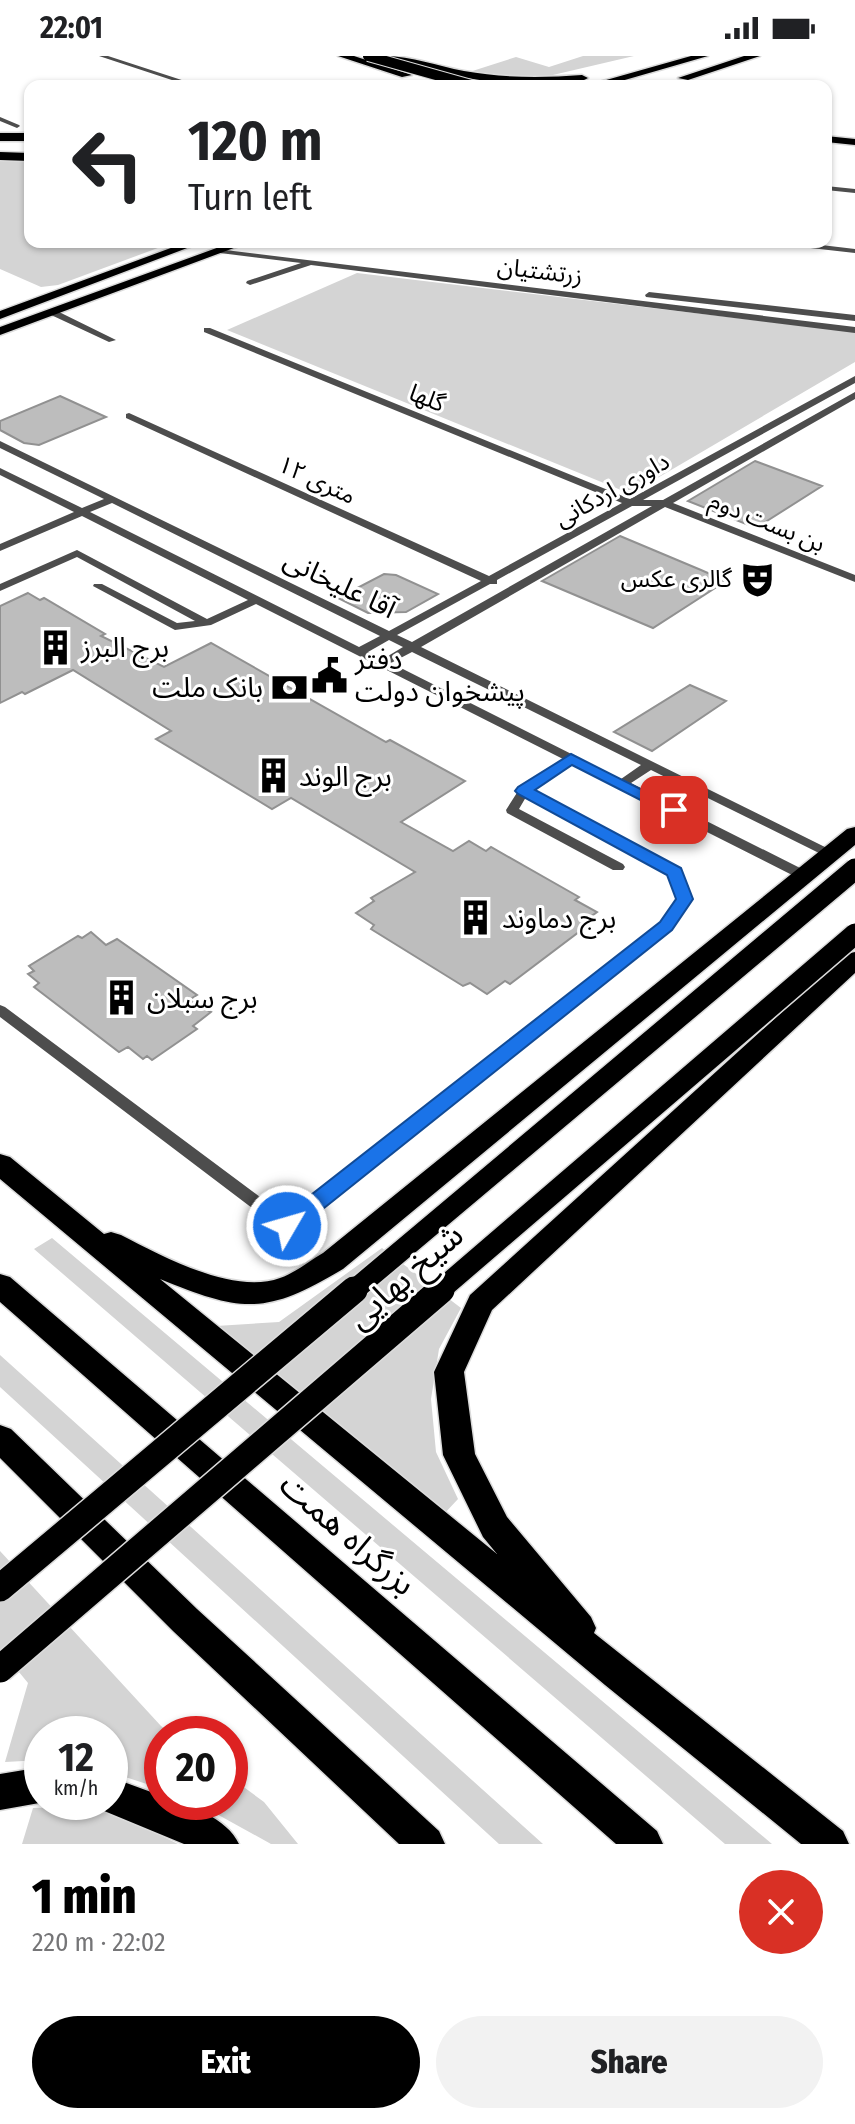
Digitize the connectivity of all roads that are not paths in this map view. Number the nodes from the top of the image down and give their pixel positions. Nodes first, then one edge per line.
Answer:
1 (102, 56) edge
2 (343, 56) edge
3 (368, 56) edge
4 (390, 56) edge
5 (703, 56) edge
6 (755, 56) edge
7 (768, 56) edge
8 (654, 57) edge
9 (743, 61) junction
10 (178, 80) edge
11 (422, 80) edge
12 (464, 80) edge
13 (466, 80) edge
14 (591, 80) edge
15 (595, 80) edge
16 (675, 80) dead end
17 (0, 119) edge
18 (17, 126) dead end
19 (0, 137) edge
20 (24, 137) edge
21 (832, 137) edge
22 (855, 139) edge
23 (832, 147) edge
24 (24, 149) edge
25 (855, 149) edge
26 (0, 150) edge
27 (0, 156) edge
28 (24, 157) edge
29 (832, 189) edge
30 (855, 191) edge
31 (181, 248) edge
32 (228, 248) edge
33 (257, 248) edge
34 (828, 248) edge
35 (220, 251) junction
36 (855, 251) edge
37 (311, 262) junction
38 (250, 283) dead end
39 (52, 312) junction
40 (0, 315) edge
41 (855, 318) edge
42 (207, 330) dead end
43 (855, 330) edge
44 (0, 331) edge
45 (112, 340) dead end
46 (855, 379) edge
47 (831, 393) junction
48 (852, 399) edge
49 (129, 416) dead end
50 (0, 444) edge
51 (0, 471) edge
52 (112, 499) junction
53 (631, 503) junction
54 (664, 503) junction
55 (81, 513) junction
56 (0, 548) edge
57 (855, 579) edge
58 (489, 580) junction
59 (98, 586) dead end
60 (0, 588) edge
61 (511, 590) junction
62 (256, 600) junction
63 (207, 623) junction
64 (389, 635) junction
65 (411, 647) junction
66 (359, 652) junction
67 (382, 664) junction
68 (571, 759) junction
69 (651, 764) junction
70 (622, 784) junction
71 (524, 791) junction
72 (855, 834) edge
73 (830, 853) junction
74 (618, 867) dead end
75 (855, 869) edge
76 (803, 875) junction
77 (855, 934) edge
78 (855, 960) edge
79 (0, 1010) edge
80 (0, 1164) edge
81 (70, 1222) junction
82 (0, 1285) edge
83 (0, 1438) edge
84 (0, 1588) edge
85 (0, 1669) edge
86 (617, 1673) junction
87 (24, 1788) edge
88 (0, 1792) edge
89 (128, 1802) edge
90 (220, 1844) edge
91 (426, 1844) edge
92 (644, 1844) edge
93 (830, 1844) edge

1 - 10 street
2 - 11 highway
3 - 12 main road, bridge
4 - 13 highway
5 - 15 highway
6 - 9 highway
7 - 9 highway
8 - 14 highway
9 - 16 highway
17 - 18 street
19 - 20 highway
21 - 22 main road
23 - 25 main road
24 - 26 highway
27 - 28 highway
29 - 30 street
31 - 40 main road
32 - 35 main road
33 - 41 street, زرتشتیان
34 - 36 street
35 - 37 street, زرتشتیان
35 - 39 main road
37 - 38 street
37 - 43 street, زرتشتیان
39 - 44 main road
39 - 45 street
42 - 53 street, گلها
46 - 47 street, داوری اردکانی
47 - 48 street
47 - 53 street, داوری اردکانی
48 - 54 street, داوری اردکانی
49 - 58 street, ۱۲ متری
50 - 52 street, آقا علیخانی
51 - 55 street, آقا علیخانی
52 - 55 street
52 - 64 street, آقا علیخانی
53 - 54 street
53 - 58 street, داوری اردکانی
54 - 57 street, بن بست دوم
54 - 61 street, داوری اردکانی
55 - 56 street
55 - 62 street, آقا علیخانی
58 - 61 street, ۱۲ متری
58 - 64 street, داوری اردکانی
59 - 63 street
60 - 63 street
61 - 65 street, داوری اردکانی
62 - 63 street
62 - 66 street, آقا علیخانی
64 - 65 street, آقا علیخانی
64 - 66 street, داوری اردکانی
65 - 67 street, داوری اردکانی
65 - 69 street, آقا علیخانی
66 - 67 street, آقا علیخانی
67 - 68 street, آقا علیخانی
68 - 70 street, آقا علیخانی
68 - 71 street
69 - 70 street
69 - 73 street, آقا علیخانی
70 - 76 street, آقا علیخانی
71 - 74 street
71 - 79 street
72 - 73 highway
73 - 76 highway
75 - 84 main road, شیخ بهایی, bridge
76 - 81 highway
77 - 85 main road, شیخ بهایی, bridge
78 - 86 highway
80 - 81 highway
81 - 86 highway
82 - 92 highway, بزرگراه همت
83 - 91 highway
86 - 93 highway
87 - 88 highway
89 - 90 highway

